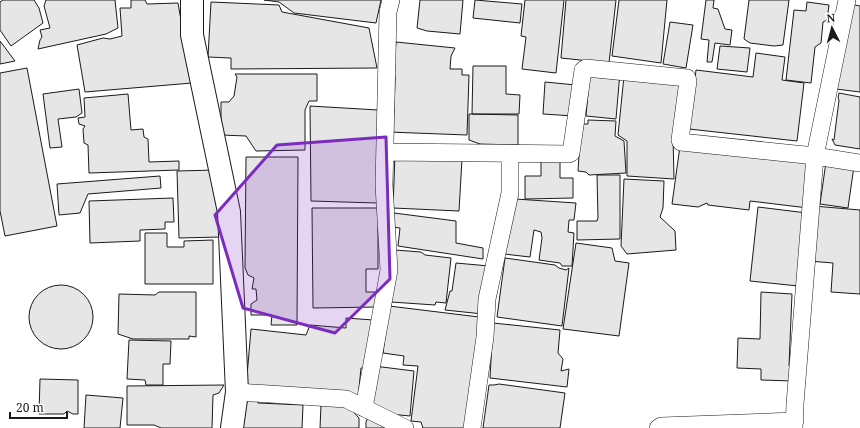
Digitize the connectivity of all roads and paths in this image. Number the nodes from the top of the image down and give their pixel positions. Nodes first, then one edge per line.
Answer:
1 (192, 0) edge
2 (391, 0) edge
3 (847, 0) edge
4 (385, 152) junction
5 (510, 154) junction
6 (815, 156) junction
7 (860, 163) edge
8 (236, 392) junction
9 (364, 408) junction
10 (794, 424) edge
11 (232, 428) edge
12 (405, 428) edge
13 (472, 428) edge
14 (658, 428) edge

1 - 8 street
2 - 4 street
3 - 6 street
4 - 5 street
4 - 9 street
5 - 6 street
5 - 13 street
6 - 7 street
6 - 10 street
8 - 9 street
8 - 11 street
9 - 12 street
10 - 14 street

